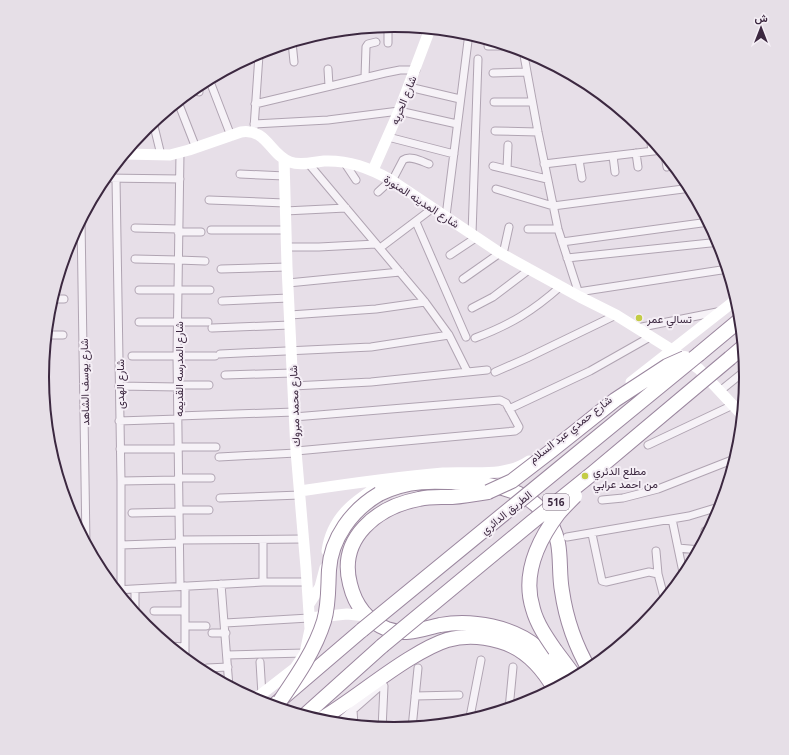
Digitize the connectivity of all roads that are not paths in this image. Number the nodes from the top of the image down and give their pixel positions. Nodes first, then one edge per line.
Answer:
1 (388, 32) edge
2 (428, 34) edge
3 (467, 40) edge
4 (376, 42) dead end
5 (388, 43) dead end
6 (488, 46) dead end
7 (491, 46) edge
8 (293, 47) edge
9 (524, 57) edge
10 (478, 59) dead end
11 (259, 60) edge
12 (294, 62) dead end
13 (328, 68) dead end
14 (416, 70) junction
15 (527, 72) junction
16 (493, 73) dead end
17 (365, 77) junction
18 (211, 85) edge
19 (329, 86) junction
20 (409, 87) junction
21 (460, 99) junction
22 (494, 102) dead end
23 (532, 102) junction
24 (255, 104) junction
25 (180, 107) edge
26 (399, 111) junction
27 (457, 124) junction
28 (254, 128) junction
29 (155, 129) edge
30 (495, 131) dead end
31 (538, 132) junction
32 (231, 136) junction
33 (388, 137) junction
34 (508, 145) dead end
35 (651, 147) edge
36 (196, 148) junction
37 (652, 151) joint
38 (180, 153) junction
39 (636, 153) junction
40 (131, 154) edge
41 (454, 154) junction
42 (161, 155) junction
43 (613, 156) junction
44 (284, 159) junction
45 (579, 160) junction
46 (344, 162) junction
47 (308, 163) junction
48 (429, 164) dead end
49 (544, 164) junction
50 (493, 166) dead end
51 (638, 167) dead end
52 (507, 169) junction
53 (374, 170) junction
54 (615, 172) dead end
55 (240, 174) dead end
56 (285, 176) junction
57 (112, 178) edge
58 (116, 178) junction
59 (582, 178) dead end
60 (180, 179) junction
61 (547, 179) junction
62 (356, 180) dead end
63 (391, 180) junction
64 (496, 189) dead end
65 (684, 189) edge
66 (378, 192) dead end
67 (209, 200) dead end
68 (553, 206) junction
69 (285, 207) junction
70 (346, 208) junction
71 (433, 208) junction
72 (446, 216) junction
73 (416, 222) junction
74 (703, 223) edge
75 (509, 227) dead end
76 (135, 228) dead end
77 (528, 229) dead end
78 (558, 229) junction
79 (178, 230) junction
80 (211, 230) dead end
81 (286, 230) junction
82 (201, 232) dead end
83 (81, 233) edge
84 (474, 235) junction
85 (562, 242) junction
86 (713, 243) edge
87 (378, 246) junction
88 (286, 247) junction
89 (501, 253) junction
90 (450, 255) dead end
91 (566, 258) junction
92 (135, 259) dead end
93 (178, 260) junction
94 (205, 261) dead end
95 (287, 267) junction
96 (221, 268) dead end
97 (530, 269) junction
98 (723, 270) edge
99 (400, 272) junction
100 (463, 279) dead end
101 (288, 283) junction
102 (561, 286) junction
103 (139, 290) dead end
104 (178, 290) junction
105 (210, 290) dead end
106 (579, 294) junction
107 (289, 298) junction
108 (58, 299) edge
109 (64, 299) dead end
110 (222, 301) dead end
111 (425, 302) junction
112 (732, 304) edge
113 (472, 308) dead end
114 (722, 312) junction
115 (616, 314) junction
116 (290, 320) junction
117 (139, 322) dead end
118 (178, 322) junction
119 (735, 324) edge
120 (637, 328) junction
121 (52, 335) edge
122 (63, 335) dead end
123 (449, 336) junction
124 (650, 336) junction
125 (466, 337) dead end
126 (476, 338) dead end
127 (672, 350) junction
128 (739, 351) edge
129 (292, 352) junction
130 (699, 354) junction
131 (132, 356) dead end
132 (177, 356) junction
133 (487, 370) dead end
134 (467, 371) junction
135 (495, 372) dead end
136 (292, 373) junction
137 (225, 375) dead end
138 (740, 375) edge
139 (736, 379) junction
140 (740, 379) edge
141 (209, 385) dead end
142 (119, 386) junction
143 (178, 386) junction
144 (293, 386) junction
145 (720, 391) junction
146 (733, 405) junction
147 (509, 409) junction
148 (738, 410) edge
149 (294, 414) junction
150 (178, 417) junction
151 (119, 421) junction
152 (648, 445) dead end
153 (216, 447) dead end
154 (178, 448) junction
155 (120, 449) junction
156 (296, 452) junction
157 (219, 457) dead end
158 (729, 461) edge
159 (594, 473) junction
160 (211, 478) dead end
161 (424, 478) junction
162 (178, 479) junction
163 (390, 479) junction
164 (121, 481) junction
165 (300, 493) junction
166 (220, 498) dead end
167 (602, 500) dead end
168 (715, 508) edge
169 (209, 510) dead end
170 (179, 511) junction
171 (132, 513) dead end
172 (672, 519) junction
173 (86, 532) edge
174 (592, 534) junction
175 (567, 537) dead end
176 (304, 539) junction
177 (263, 540) junction
178 (179, 542) junction
179 (121, 545) junction
180 (678, 548) junction
181 (694, 549) edge
182 (656, 551) dead end
183 (682, 569) edge
184 (658, 574) junction
185 (263, 582) junction
186 (307, 582) junction
187 (221, 584) junction
188 (118, 586) edge
189 (182, 586) junction
190 (135, 589) junction
191 (122, 590) edge
192 (663, 594) edge
193 (309, 604) junction
194 (135, 605) edge
195 (154, 611) dead end
196 (185, 611) junction
197 (366, 616) junction
198 (310, 618) junction
199 (225, 623) junction
200 (185, 626) junction
201 (206, 626) dead end
202 (212, 633) dead end
203 (226, 633) junction
204 (178, 647) edge
205 (185, 647) junction
206 (185, 653) edge
207 (304, 653) junction
208 (227, 655) junction
209 (481, 660) dead end
210 (260, 662) dead end
211 (587, 664) edge
212 (513, 666) dead end
213 (228, 667) junction
214 (207, 668) dead end
215 (418, 668) dead end
216 (572, 674) edge
217 (564, 679) edge
218 (229, 680) edge
219 (551, 685) edge
220 (258, 695) edge
221 (459, 695) dead end
222 (260, 696) edge
223 (415, 696) junction
224 (277, 703) edge
225 (277, 703) edge
226 (509, 704) edge
227 (353, 710) junction
228 (309, 712) edge
229 (471, 714) edge
230 (326, 716) edge
231 (343, 719) edge
232 (354, 720) edge
233 (382, 722) edge
234 (413, 722) edge

1 - 5 street
2 - 14 street, شارع الحريه
3 - 21 street
4 - 17 street
6 - 7 street
8 - 12 street
9 - 15 street
10 - 84 street
11 - 24 street
13 - 19 street
14 - 17 street
14 - 20 street, شارع الحريه
15 - 16 street
15 - 23 street
17 - 19 street
18 - 32 street
19 - 24 street
20 - 21 street
20 - 26 street, شارع الحريه
21 - 27 street
22 - 23 street
23 - 31 street
24 - 28 street
25 - 36 street
26 - 27 street
26 - 28 street
26 - 33 street, شارع الحريه
27 - 41 street
28 - 32 street
28 - 44 street
29 - 42 street
30 - 31 street
31 - 49 street
32 - 36 street
33 - 41 street
33 - 53 street, شارع الحريه
34 - 52 street
35 - 37 street
36 - 38 street
37 - 39 street
38 - 42 street
38 - 60 street, شارع المدرسه القديمه
39 - 43 street
39 - 51 street
40 - 42 street
41 - 72 street
43 - 45 street
43 - 54 street
44 - 47 street, شارع المدينه المنورة
44 - 56 street, شارع محمد مبروك
45 - 49 street
45 - 59 street
46 - 47 street, شارع المدينه المنورة
46 - 53 street, شارع المدينه المنورة
46 - 62 street
47 - 70 street
48 - 63 street
49 - 61 street
50 - 52 street
52 - 61 street
53 - 63 street, شارع المدينه المنورة
55 - 56 street
56 - 69 street, شارع محمد مبروك
57 - 58 street
58 - 60 street
58 - 142 street, شارع الهدى
60 - 79 street, شارع المدرسه القديمه
61 - 68 street
63 - 66 street
63 - 71 street, شارع المدينه المنورة
64 - 68 street
65 - 68 street
67 - 69 street
68 - 78 street
69 - 70 street
69 - 81 street, شارع محمد مبروك
70 - 87 street
71 - 72 street, شارع المدينه المنورة
71 - 73 street
72 - 84 street, شارع المدينه المنورة
73 - 87 street
73 - 125 street
74 - 85 street
75 - 89 street
76 - 79 street
77 - 78 street
78 - 85 street
79 - 82 street
79 - 93 street, شارع المدرسه القديمه
80 - 81 street
81 - 88 street, شارع محمد مبروك
83 - 173 street, شارع يوسف الشاهد
84 - 89 street, شارع المدينه المنورة
84 - 90 street
85 - 91 street
86 - 91 street
87 - 88 street
87 - 99 street
88 - 95 street, شارع محمد مبروك
89 - 97 street, شارع المدينه المنورة
89 - 100 street
91 - 106 street
92 - 93 street
93 - 94 street
93 - 104 street, شارع المدرسه القديمه
95 - 96 street
95 - 101 street, شارع محمد مبروك
97 - 102 street, شارع المدينه المنورة
97 - 113 street
98 - 106 street
99 - 101 street
99 - 111 street
101 - 107 street, شارع محمد مبروك
102 - 106 street, شارع المدينه المنورة
102 - 126 street
103 - 104 street
104 - 105 street
104 - 118 street, شارع المدرسه القديمه
106 - 115 street, شارع المدينه المنورة
107 - 110 street
107 - 116 street, شارع محمد مبروك
108 - 109 street
111 - 116 street
111 - 123 street
112 - 114 street, شارع حمدي عبد السلام
114 - 120 street
114 - 127 street, شارع حمدي عبد السلام
115 - 120 street, شارع المدينه المنورة
115 - 135 street
116 - 118 street
116 - 129 street, شارع محمد مبروك
117 - 118 street
118 - 132 street, شارع المدرسه القديمه
119 - 130 highway, الطريق الدائري / 516
120 - 124 street, شارع المدينه المنورة
121 - 122 street
123 - 129 street
123 - 134 street
124 - 127 street, شارع المدينه المنورة
124 - 147 street
127 - 145 street, شارع المدينه المنورة
127 - 161 street, شارع حمدي عبد السلام
128 - 159 highway, 516, bridge
129 - 132 street
129 - 136 street, شارع محمد مبروك
130 - 197 highway, bridge
130 - 224 highway, الطريق الدائري / 516, bridge
131 - 132 street
132 - 143 street, شارع المدرسه القديمه
133 - 134 street
134 - 144 street
136 - 137 street
136 - 144 street, شارع محمد مبروك
138 - 139 street
139 - 140 street
139 - 145 street
141 - 143 street
142 - 143 street
142 - 151 street, شارع الهدى
143 - 150 street, شارع المدرسه القديمه
144 - 149 street, شارع محمد مبروك
145 - 146 street, شارع المدينه المنورة
146 - 148 street, شارع المدينه المنورة
146 - 152 street
147 - 149 street
147 - 156 street
149 - 150 street
149 - 156 street, شارع محمد مبروك
150 - 151 street
150 - 154 street, شارع المدرسه القديمه
151 - 155 street, شارع الهدى
153 - 154 street
154 - 155 street
154 - 162 street, شارع المدرسه القديمه
155 - 164 street, شارع الهدى
156 - 157 street
156 - 165 street, شارع محمد مبروك
158 - 167 street
159 - 216 highway, bridge
159 - 228 highway, 516, bridge
160 - 162 street
161 - 163 street, شارع حمدي عبد السلام
161 - 211 highway
161 - 225 highway, bridge
162 - 164 street
162 - 170 street, شارع المدرسه القديمه
163 - 165 street, شارع حمدي عبد السلام
163 - 193 street
164 - 179 street, شارع الهدى
165 - 166 street
165 - 176 street, شارع محمد مبروك
168 - 172 street
169 - 170 street
170 - 171 street
170 - 178 street, شارع المدرسه القديمه
172 - 174 street
172 - 180 street
174 - 175 street
174 - 184 street
176 - 177 street
176 - 186 street, شارع محمد مبروك
177 - 178 street
177 - 185 street
178 - 179 street
178 - 189 street, شارع المدرسه القديمه
179 - 188 street, شارع الهدى
180 - 181 street
180 - 183 street
182 - 184 street
184 - 192 street
185 - 186 street
185 - 187 street
186 - 193 street, شارع محمد مبروك
187 - 189 street
187 - 199 street
189 - 190 street
189 - 196 street, شارع المدرسه القديمه
190 - 191 street
190 - 194 street
193 - 198 street, شارع محمد مبروك
195 - 196 street
196 - 200 street, شارع المدرسه القديمه
197 - 198 street
197 - 217 highway
198 - 199 street
198 - 207 street, شارع محمد مبروك
199 - 203 street
200 - 201 street
200 - 205 street, شارع المدرسه القديمه
202 - 203 street
203 - 208 street
204 - 205 street
205 - 206 street, شارع المدرسه القديمه
207 - 208 street
207 - 222 street, شارع محمد مبروك
208 - 213 street
209 - 229 street
210 - 220 street
212 - 226 street
213 - 214 street
213 - 218 street
215 - 223 street
219 - 230 highway
221 - 223 street
223 - 234 street
227 - 231 street
227 - 232 street
227 - 233 street

